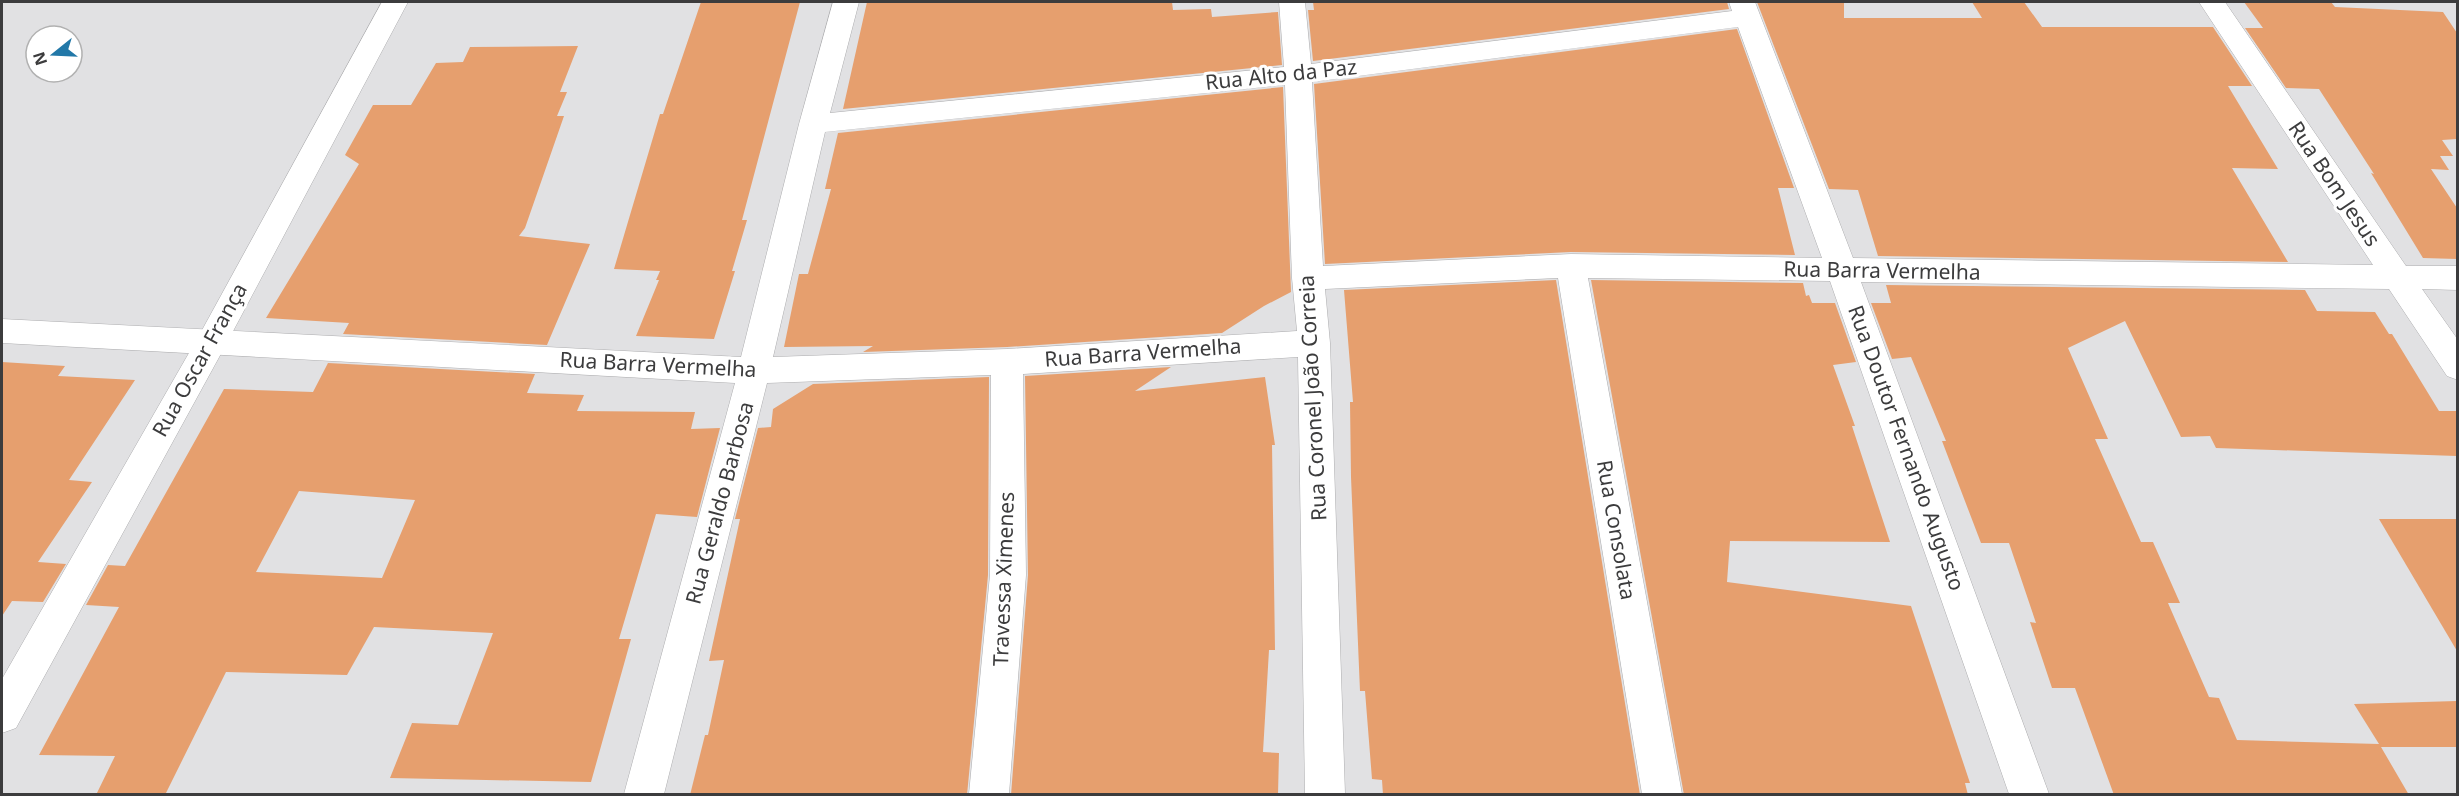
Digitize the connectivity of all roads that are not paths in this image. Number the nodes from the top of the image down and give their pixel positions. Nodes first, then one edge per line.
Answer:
1 (395, 2) edge
2 (846, 2) edge
3 (1292, 2) edge
4 (2212, 2) edge
5 (1745, 9) edge
6 (1300, 74) junction
7 (813, 124) junction
8 (1570, 266) junction
9 (1842, 271) junction
10 (2396, 277) junction
11 (1307, 278) junction
12 (2457, 278) edge
13 (2, 331) edge
14 (212, 341) junction
15 (1314, 343) junction
16 (1007, 362) junction
17 (2457, 366) edge
18 (754, 372) junction
19 (2, 715) edge
20 (644, 795) edge
21 (989, 795) edge
22 (1325, 795) edge
23 (1662, 795) edge
24 (2029, 795) edge

1 - 14 street, Rua Oscar França
2 - 7 street, Rua Geraldo Barbosa
3 - 6 street, Rua Coronel João Correia
4 - 10 street, Rua Bom Jesus
5 - 6 street, Rua Alto da Paz
5 - 9 street, Rua Doutor Fernando Augusto
6 - 7 street, Rua Alto da Paz
6 - 11 street, Rua Coronel João Correia
7 - 18 street, Rua Geraldo Barbosa
8 - 9 street, Rua Barra Vermelha
8 - 11 street, Rua Barra Vermelha
8 - 23 street, Rua Consolata
9 - 10 street, Rua Barra Vermelha
9 - 24 street, Rua Doutor Fernando Augusto
10 - 12 street, Rua Barra Vermelha
10 - 17 street, Rua Bom Jesus
11 - 15 street, Rua Coronel João Correia
13 - 14 street, Rua Barra Vermelha
14 - 18 street, Rua Barra Vermelha
14 - 19 street, Rua Oscar França
15 - 16 street, Rua Barra Vermelha
15 - 22 street, Rua Coronel João Correia
16 - 18 street, Rua Barra Vermelha
16 - 21 street, Travessa Ximenes
18 - 20 street, Rua Geraldo Barbosa

